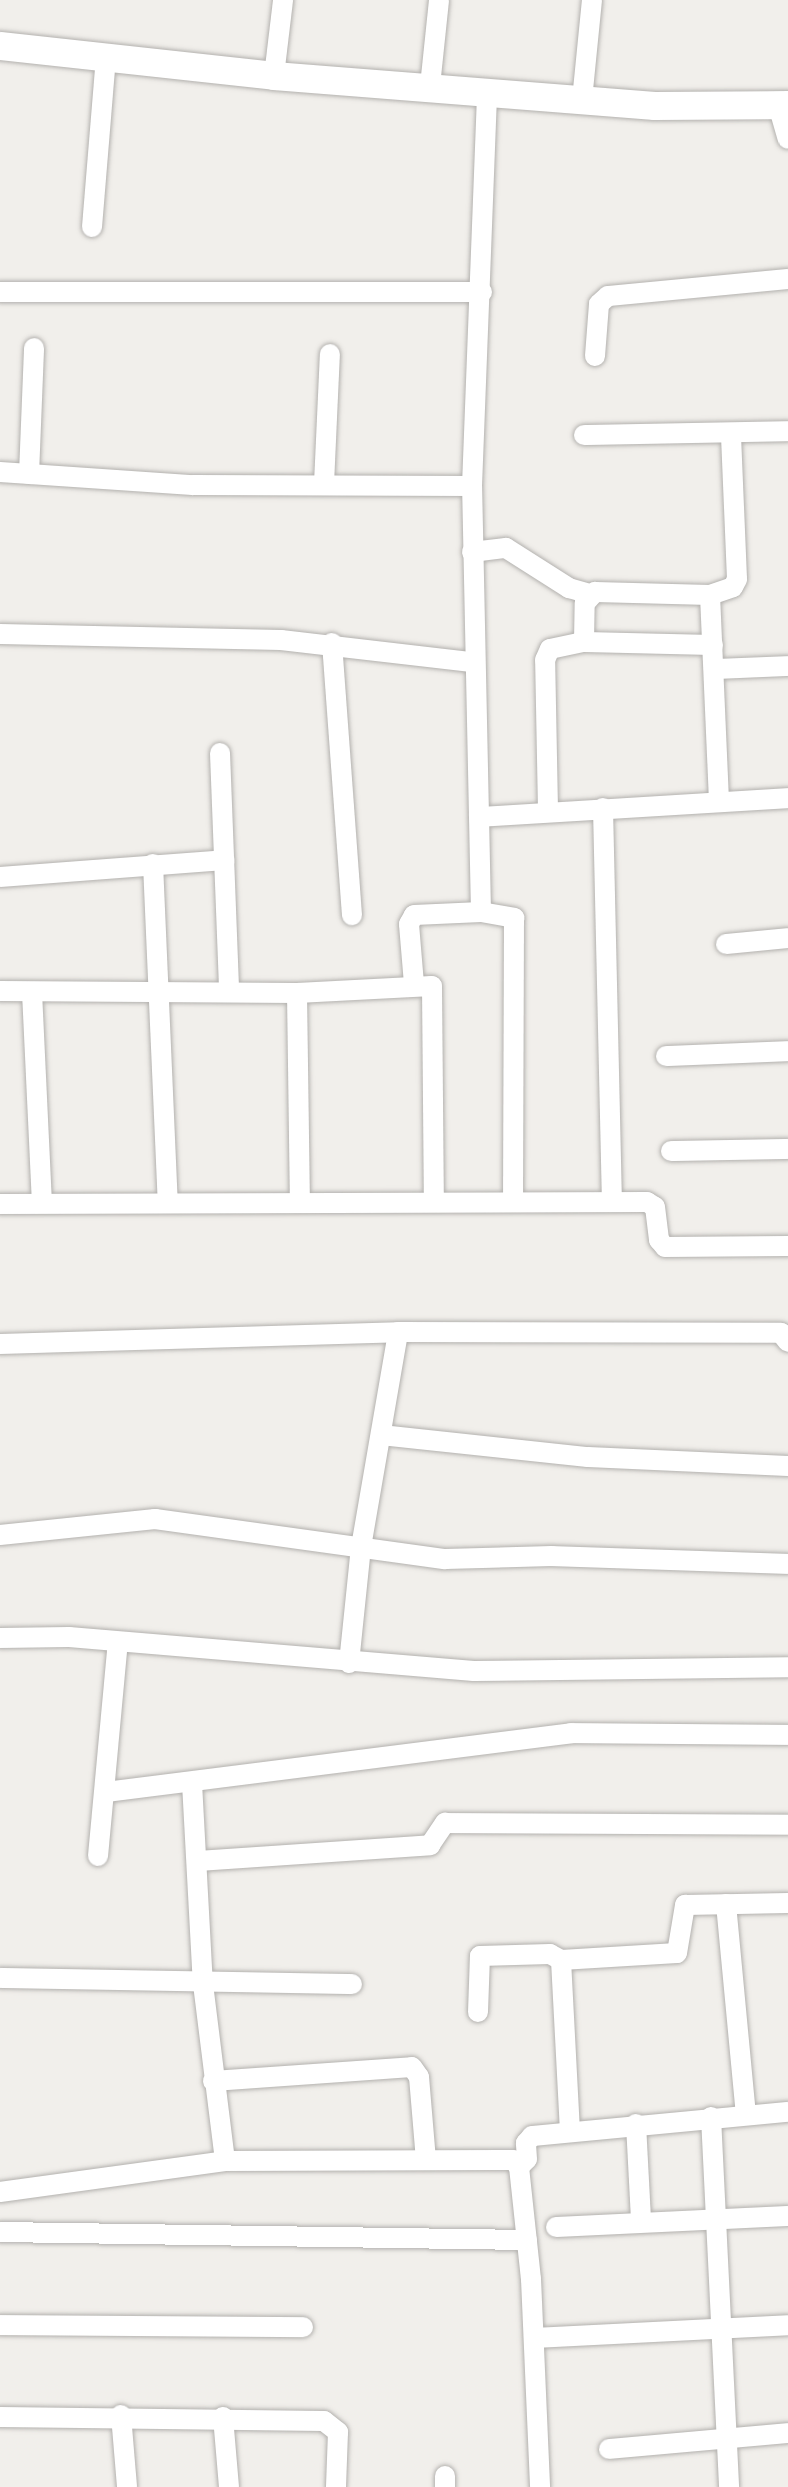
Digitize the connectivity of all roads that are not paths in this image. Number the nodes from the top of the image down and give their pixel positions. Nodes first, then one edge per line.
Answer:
1 (283, 0) edge
2 (439, 0) edge
3 (592, 0) edge
4 (0, 46) edge
5 (106, 55) junction
6 (274, 76) junction
7 (430, 86) junction
8 (487, 92) junction
9 (582, 100) junction
10 (785, 105) edge
11 (788, 139) edge
12 (92, 227) dead end
13 (788, 279) edge
14 (0, 292) edge
15 (482, 292) junction
16 (34, 348) dead end
17 (330, 354) dead end
18 (595, 356) dead end
19 (788, 431) edge
20 (731, 434) junction
21 (584, 435) dead end
22 (0, 472) edge
23 (29, 474) junction
24 (324, 484) junction
25 (472, 486) junction
26 (472, 552) junction
27 (590, 594) junction
28 (710, 595) junction
29 (0, 634) edge
30 (584, 642) junction
31 (332, 643) junction
32 (713, 645) junction
33 (472, 662) junction
34 (788, 666) edge
35 (714, 669) junction
36 (220, 753) dead end
37 (788, 798) edge
38 (719, 801) junction
39 (603, 808) junction
40 (548, 810) junction
41 (479, 817) junction
42 (224, 860) junction
43 (153, 864) junction
44 (0, 877) edge
45 (481, 912) junction
46 (352, 915) dead end
47 (788, 938) edge
48 (726, 944) dead end
49 (414, 984) junction
50 (0, 991) edge
51 (160, 991) junction
52 (32, 992) junction
53 (229, 992) junction
54 (297, 993) junction
55 (788, 1051) edge
56 (666, 1056) dead end
57 (788, 1149) edge
58 (671, 1151) dead end
59 (612, 1200) junction
60 (434, 1201) junction
61 (300, 1202) junction
62 (513, 1202) junction
63 (42, 1203) junction
64 (168, 1203) junction
65 (0, 1204) edge
66 (788, 1246) edge
67 (398, 1332) junction
68 (788, 1342) edge
69 (0, 1344) edge
70 (381, 1435) junction
71 (788, 1466) edge
72 (0, 1535) edge
73 (361, 1547) junction
74 (788, 1564) edge
75 (0, 1638) edge
76 (118, 1642) junction
77 (349, 1663) junction
78 (788, 1667) edge
79 (788, 1735) edge
80 (192, 1783) junction
81 (106, 1792) junction
82 (788, 1825) edge
83 (98, 1856) dead end
84 (198, 1861) junction
85 (788, 1903) edge
86 (726, 1904) junction
87 (561, 1960) junction
88 (0, 1978) edge
89 (203, 1984) junction
90 (352, 1984) dead end
91 (478, 2012) dead end
92 (213, 2081) junction
93 (788, 2112) edge
94 (746, 2115) junction
95 (711, 2117) junction
96 (636, 2124) junction
97 (570, 2129) junction
98 (426, 2160) junction
99 (225, 2161) junction
100 (519, 2167) junction
101 (0, 2192) edge
102 (788, 2216) edge
103 (716, 2217) junction
104 (641, 2221) junction
105 (556, 2227) dead end
106 (0, 2232) edge
107 (527, 2240) junction
108 (0, 2325) edge
109 (788, 2325) edge
110 (719, 2326) junction
111 (303, 2327) dead end
112 (534, 2338) junction
113 (121, 2415) junction
114 (0, 2417) edge
115 (223, 2417) junction
116 (788, 2433) edge
117 (725, 2436) junction
118 (609, 2449) dead end
119 (127, 2487) edge
120 (229, 2487) edge
121 (336, 2487) edge
122 (540, 2487) edge
123 (729, 2487) edge

1 - 6 street
2 - 7 street
3 - 9 street
4 - 5 street
5 - 6 street
5 - 12 street
6 - 7 street
7 - 8 street
8 - 9 street
8 - 15 street
9 - 10 street
10 - 11 street
13 - 18 street
14 - 15 street
15 - 25 street
16 - 23 street
17 - 24 street
19 - 20 street
20 - 21 street
20 - 28 street
22 - 23 street
23 - 24 street
24 - 25 street
25 - 26 street
26 - 27 street
26 - 33 street
27 - 28 street
27 - 30 street
28 - 32 street
29 - 31 street
30 - 32 street
30 - 40 street
31 - 33 street
31 - 46 street
32 - 35 street
33 - 41 street
34 - 35 street
35 - 38 street
36 - 42 street
37 - 38 street
38 - 39 street
39 - 40 street
39 - 59 street
40 - 41 street
41 - 45 street
42 - 43 street
42 - 53 street
43 - 44 street
43 - 51 street
45 - 49 street
45 - 62 street
47 - 48 street
49 - 54 street
49 - 60 street
50 - 52 street
51 - 52 street
51 - 53 street
51 - 64 street
52 - 63 street
53 - 54 street
54 - 61 street
55 - 56 street
57 - 58 street
59 - 62 street
59 - 66 street
60 - 61 street
60 - 62 street
61 - 64 street
63 - 64 street
63 - 65 street
67 - 68 street
67 - 69 street
67 - 70 street
70 - 71 street
70 - 73 street
72 - 73 street
73 - 74 street
73 - 77 street
75 - 76 street
76 - 77 street
76 - 81 street
77 - 78 street
79 - 80 street
80 - 81 street
80 - 84 street
81 - 83 street
82 - 84 street
84 - 89 street
85 - 86 street
86 - 87 street
86 - 94 street
87 - 91 street
87 - 97 street
88 - 89 street
89 - 90 street
89 - 92 street
92 - 98 street
92 - 99 street
93 - 94 street
94 - 95 street
95 - 96 street
95 - 103 street
96 - 97 street
96 - 104 street
97 - 100 street
98 - 99 street
98 - 100 street
99 - 101 street
100 - 107 street
102 - 103 street
103 - 104 street
103 - 110 street
104 - 105 street
106 - 107 street
107 - 112 street
108 - 111 street
109 - 110 street
110 - 112 street
110 - 117 street
112 - 122 street
113 - 114 street
113 - 115 street
113 - 119 street
115 - 120 street
115 - 121 street
116 - 117 street
117 - 118 street
117 - 123 street

